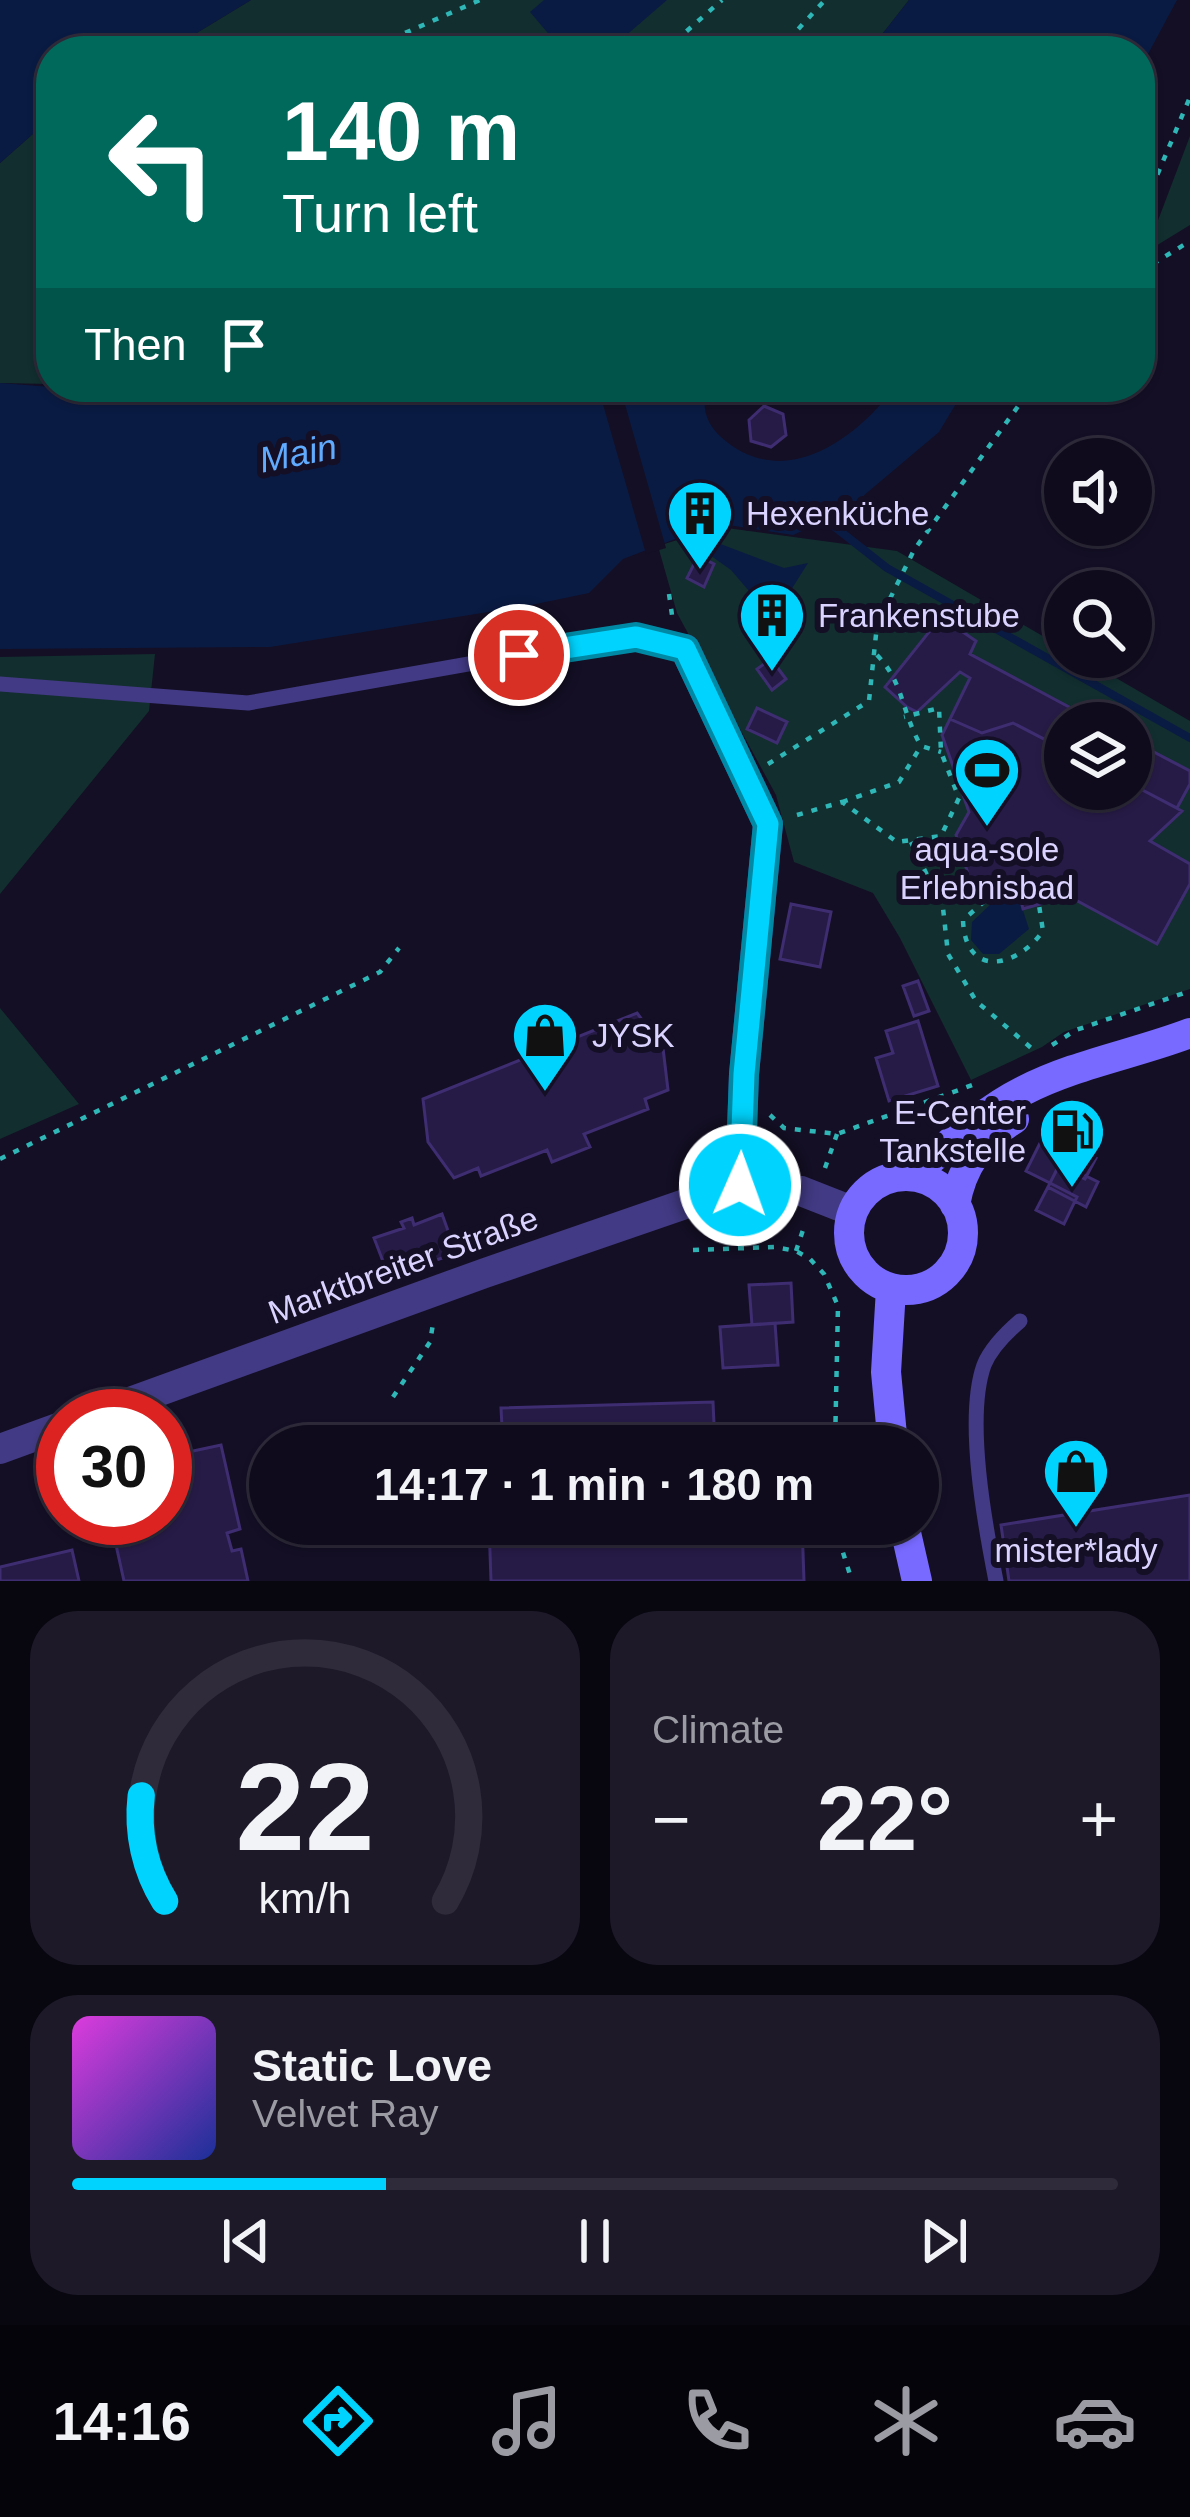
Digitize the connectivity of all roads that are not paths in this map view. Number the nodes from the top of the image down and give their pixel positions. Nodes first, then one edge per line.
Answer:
1 (685, 649) joint
2 (0, 684) edge
3 (1190, 1033) edge
4 (1144, 1050) junction
5 (912, 1176) junction
6 (740, 1185) junction
7 (955, 1204) junction
8 (852, 1211) junction
9 (891, 1289) junction
10 (1020, 1321) dead end
11 (166, 1389) edge
12 (891, 1425) edge
13 (36, 1436) edge
14 (0, 1449) edge
15 (909, 1545) edge
16 (917, 1581) edge
17 (996, 1581) edge

1 - 2 lane
1 - 6 street
3 - 4 main road
4 - 5 main road
4 - 7 main road
5 - 7 main road
5 - 8 main road
6 - 8 street, Marktbreiter Straße
6 - 11 street, Marktbreiter Straße
7 - 9 main road
8 - 9 main road
9 - 12 main road
10 - 17 lane
13 - 14 street
15 - 16 main road

